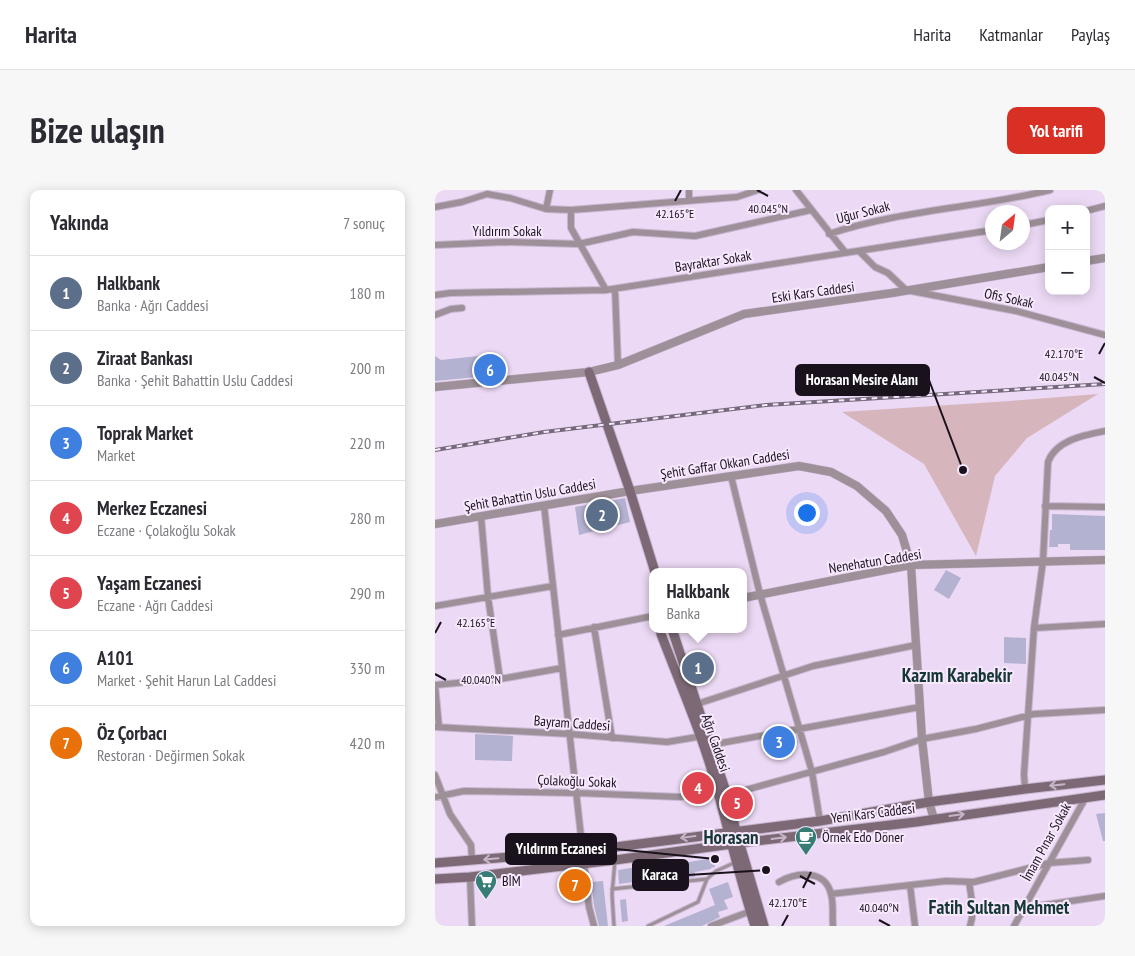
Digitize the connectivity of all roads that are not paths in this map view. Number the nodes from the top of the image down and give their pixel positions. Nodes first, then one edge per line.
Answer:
1 (550, 190) edge
2 (689, 190) edge
3 (758, 190) edge
4 (796, 190) edge
5 (1050, 190) edge
6 (689, 200) junction
7 (1105, 206) edge
8 (435, 207) edge
9 (546, 210) junction
10 (571, 210) junction
11 (811, 210) junction
12 (1090, 210) edge
13 (1045, 221) edge
14 (1030, 224) edge
15 (985, 231) edge
16 (829, 234) junction
17 (579, 244) junction
18 (435, 246) edge
19 (859, 251) junction
20 (845, 252) junction
21 (1105, 258) edge
22 (1090, 260) edge
23 (1045, 268) edge
24 (615, 289) junction
25 (606, 290) junction
26 (906, 290) junction
27 (435, 295) edge
28 (462, 308) dead end
29 (435, 315) edge
30 (1105, 335) edge
31 (618, 365) junction
32 (589, 372) junction
33 (435, 387) edge
34 (1105, 431) edge
35 (731, 476) junction
36 (630, 491) junction
37 (544, 505) junction
38 (1045, 506) junction
39 (1105, 507) edge
40 (481, 516) junction
41 (435, 524) edge
42 (1043, 560) junction
43 (1105, 560) edge
44 (911, 565) junction
45 (654, 568) edge
46 (553, 586) junction
47 (760, 594) junction
48 (488, 597) junction
49 (747, 597) edge
50 (435, 606) edge
51 (649, 617) edge
52 (1105, 624) edge
53 (594, 627) junction
54 (1034, 628) junction
55 (661, 633) edge
56 (672, 633) edge
57 (558, 634) junction
58 (916, 645) junction
59 (562, 668) junction
60 (784, 676) junction
61 (500, 679) junction
62 (697, 704) junction
63 (920, 707) junction
64 (1105, 710) edge
65 (1029, 716) junction
66 (437, 727) edge
67 (799, 729) junction
68 (570, 734) junction
69 (704, 735) junction
70 (612, 738) junction
71 (922, 739) junction
72 (710, 744) junction
73 (812, 772) junction
74 (435, 775) edge
75 (1105, 780) edge
76 (716, 785) junction
77 (1025, 789) junction
78 (577, 793) junction
79 (727, 795) junction
80 (1105, 795) edge
81 (439, 796) edge
82 (1086, 797) junction
83 (929, 802) junction
84 (934, 819) junction
85 (820, 821) junction
86 (732, 831) junction
87 (735, 843) junction
88 (584, 851) junction
89 (472, 860) junction
90 (615, 860) junction
91 (1088, 860) dead end
92 (736, 862) junction
93 (435, 863) edge
94 (584, 863) junction
95 (1049, 863) junction
96 (470, 877) junction
97 (707, 878) junction
98 (435, 879) edge
99 (779, 882) dead end
100 (969, 882) junction
101 (910, 885) junction
102 (612, 889) junction
103 (831, 894) junction
104 (1105, 896) edge
105 (1023, 908) junction
106 (751, 911) junction
107 (472, 926) edge
108 (594, 926) edge
109 (614, 926) edge
110 (648, 926) edge
111 (711, 926) edge
112 (755, 926) edge
113 (765, 926) edge
114 (833, 926) edge
115 (915, 926) edge
116 (970, 926) edge
117 (1014, 926) edge

1 - 9 street
2 - 6 street
3 - 6 street
4 - 11 street
5 - 16 street, Uğur Sokak
6 - 10 street
7 - 12 street
8 - 9 street
9 - 10 street
10 - 17 street
11 - 16 street
11 - 17 street, Yıldırım Sokak
13 - 14 street
15 - 19 street, Bayraktar Sokak
16 - 20 street
17 - 18 street, Yıldırım Sokak
17 - 25 street
19 - 20 street, Bayraktar Sokak
19 - 26 street
20 - 24 street, Bayraktar Sokak
21 - 22 street
23 - 26 street, Eski Kars Caddesi
24 - 25 street, Bayraktar Sokak
24 - 31 street
25 - 27 street, Bayraktar Sokak
26 - 30 street, Ofis Sokak
26 - 31 street, Eski Kars Caddesi
28 - 29 street
31 - 32 street, Eski Kars Caddesi
32 - 33 street, Eski Kars Caddesi
32 - 36 main road
34 - 38 street
35 - 36 street, Şehit Gaffar Okkan Caddesi
35 - 44 street, Şehit Gaffar Okkan Caddesi
35 - 47 street
36 - 37 street, Şehit Bahattin Uslu Caddesi
36 - 45 main road
37 - 40 street, Şehit Bahattin Uslu Caddesi
37 - 46 street
38 - 39 street
38 - 42 street
40 - 41 street, Şehit Bahattin Uslu Caddesi
40 - 48 street
42 - 43 street, Nenehatun Caddesi
42 - 44 street, Nenehatun Caddesi
42 - 54 street
44 - 47 street, Nenehatun Caddesi
44 - 58 street, Şehit Gaffar Okkan Caddesi
46 - 48 street
46 - 57 street
47 - 49 street, Nenehatun Caddesi
47 - 60 street
48 - 50 street
48 - 61 street
51 - 53 street
52 - 54 street
53 - 57 street
53 - 70 street
54 - 65 street
55 - 69 main road, Ağrı Caddesi
56 - 62 main road, Ağrı Caddesi
57 - 59 street
58 - 60 street
58 - 63 street, Şehit Gaffar Okkan Caddesi
59 - 61 street
59 - 68 street
60 - 62 street
60 - 67 street
61 - 66 street
62 - 69 main road, Ağrı Caddesi
63 - 67 street
63 - 71 street, Şehit Gaffar Okkan Caddesi
64 - 65 street
65 - 71 street
65 - 77 street
66 - 68 street, Bayram Caddesi
67 - 72 street
67 - 73 street
68 - 70 street, Bayram Caddesi
68 - 78 street
69 - 70 street, Bayram Caddesi
69 - 72 main road, Ağrı Caddesi
69 - 76 main road, Ağrı Caddesi
71 - 73 street
71 - 83 street, Şehit Gaffar Okkan Caddesi
72 - 79 main road, Ağrı Caddesi
73 - 79 street
73 - 85 street
74 - 81 street
75 -> 77 main road, Yeni Kars Caddesi
76 - 78 street, Çolakoğlu Sokak
76 - 86 main road, Ağrı Caddesi
77 - 83 main road, Yeni Kars Caddesi
78 - 81 street, Çolakoğlu Sokak
78 - 88 street
79 - 86 main road, Ağrı Caddesi
80 - 82 main road, Yeni Kars Caddesi
81 - 89 street
84 -> 82 main road, Yeni Kars Caddesi
82 - 95 street, İmam Pınar Sokak
83 - 84 street, Şehit Gaffar Okkan Caddesi
83 - 85 main road, Yeni Kars Caddesi
87 -> 84 main road, Yeni Kars Caddesi
85 - 86 main road, Yeni Kars Caddesi
86 - 87 main road, Ağrı Caddesi
86 -> 88 main road, Yeni Kars Caddesi
87 - 90 main road, Yeni Kars Caddesi
87 - 92 main road, Ağrı Caddesi
87 - 113 main road, Ağrı Caddesi
88 -> 89 main road, Yeni Kars Caddesi
88 - 94 street
89 - 93 main road, Yeni Kars Caddesi
90 - 94 main road, Yeni Kars Caddesi
90 - 102 lane
91 - 95 street
92 - 97 lane
92 - 106 main road, Ağrı Caddesi
94 - 96 main road, Yeni Kars Caddesi
94 - 108 street
95 - 100 street
95 - 105 street, İmam Pınar Sokak
96 - 98 main road, Yeni Kars Caddesi
96 - 107 street
97 - 102 lane
97 - 110 lane
99 - 103 street
100 - 101 street
100 - 116 street
101 - 103 street
101 - 115 street
102 - 109 lane
103 - 114 street
104 - 105 street
105 - 117 street, İmam Pınar Sokak
106 - 111 street
106 - 112 main road, Ağrı Caddesi

